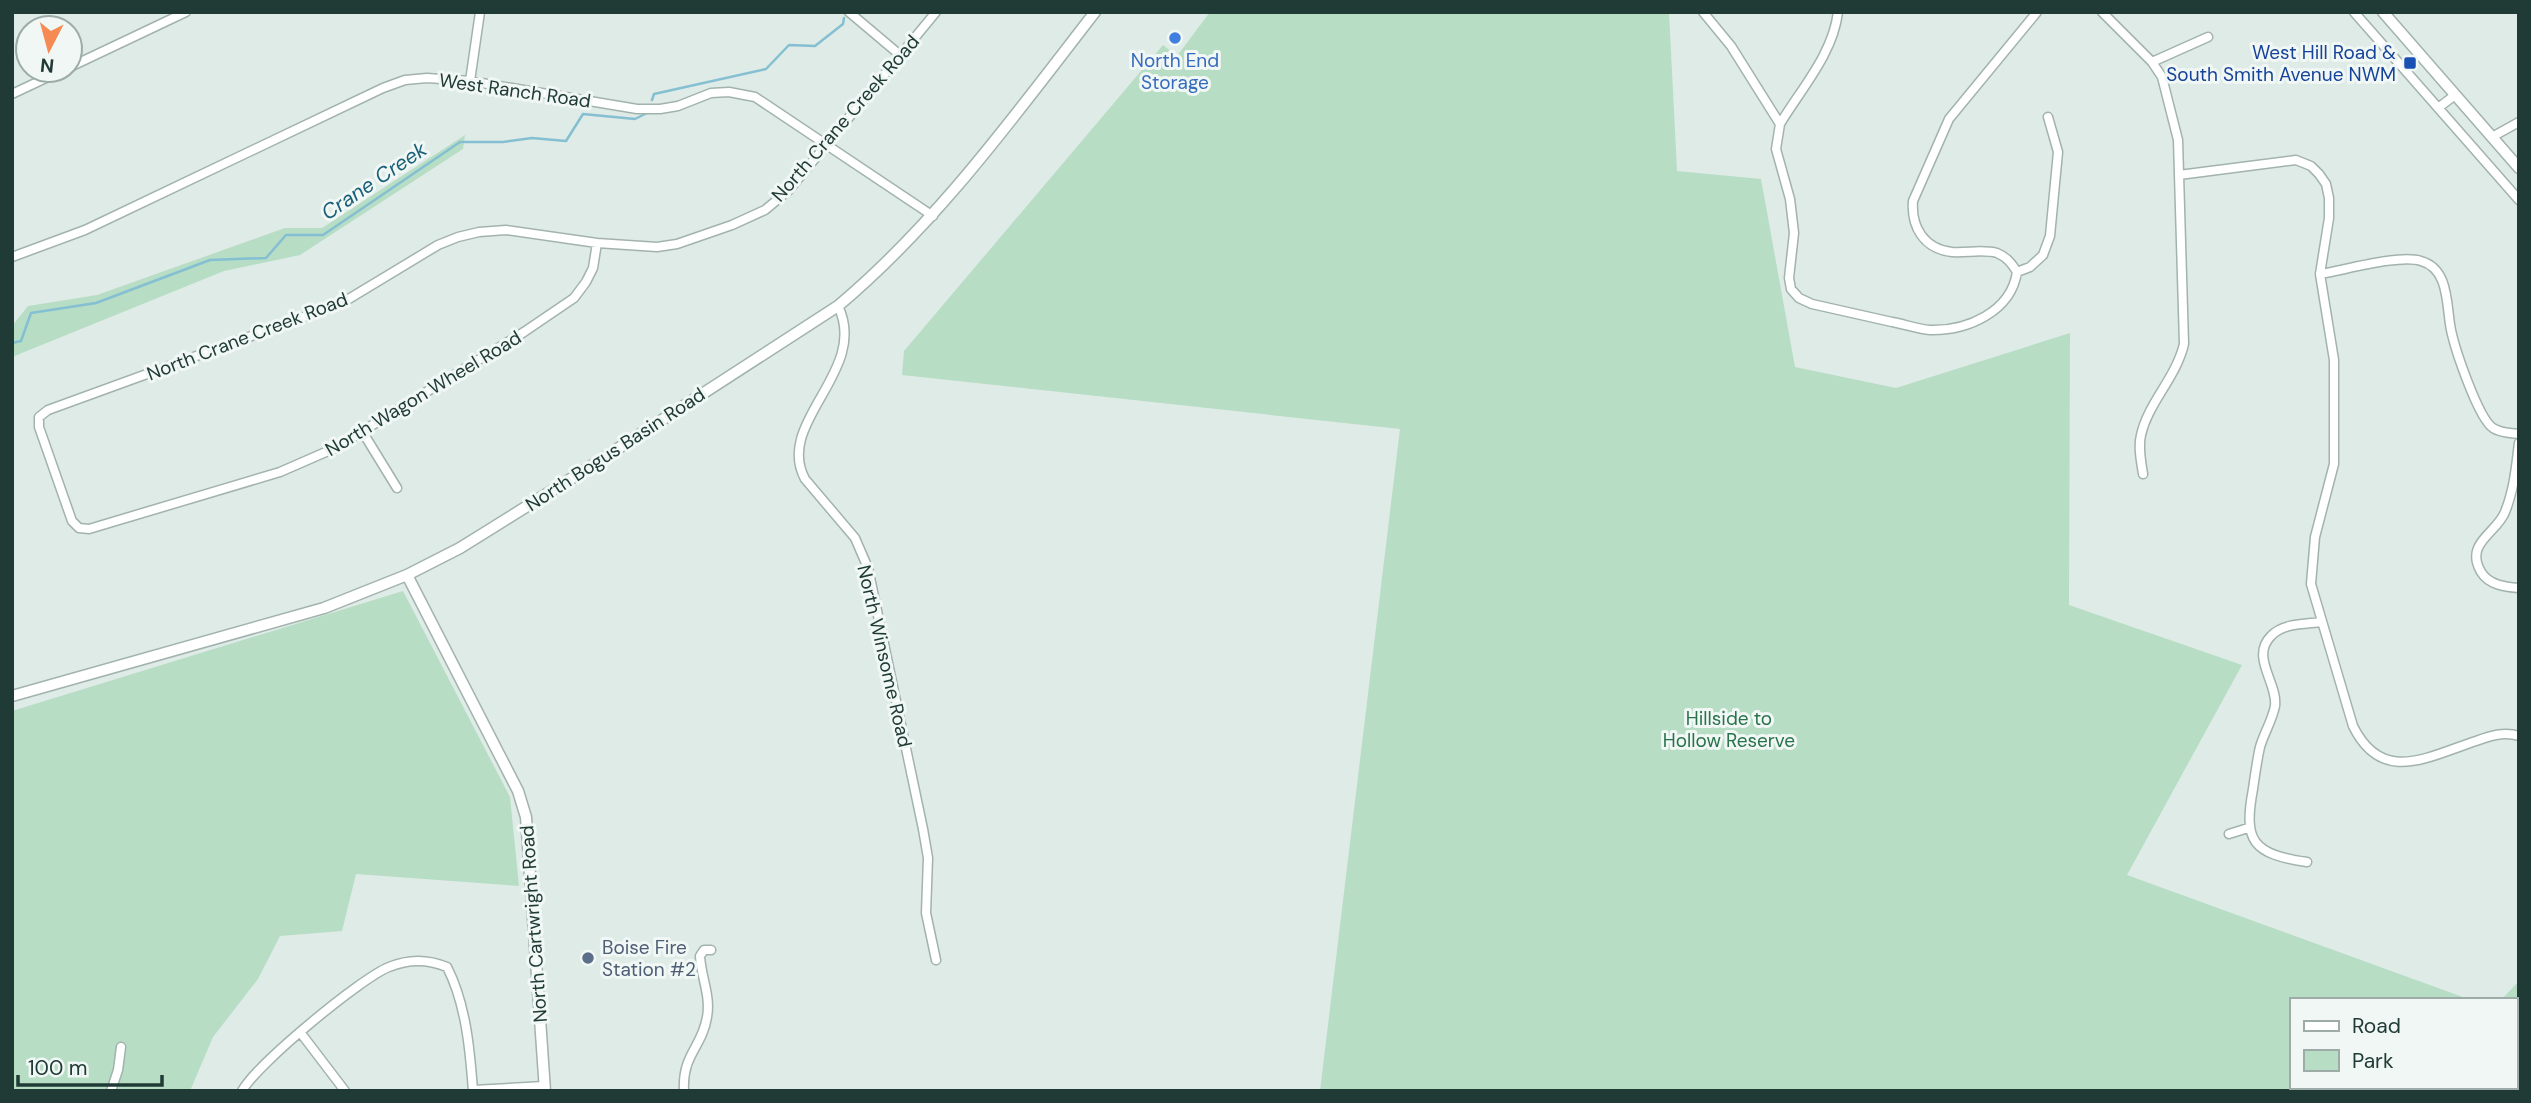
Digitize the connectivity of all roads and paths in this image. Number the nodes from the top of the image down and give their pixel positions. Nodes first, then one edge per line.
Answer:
1 (186, 12) edge
2 (480, 12) edge
3 (849, 12) edge
4 (936, 12) edge
5 (1095, 12) edge
6 (1703, 12) edge
7 (1838, 12) edge
8 (2037, 12) edge
9 (2102, 12) edge
10 (2354, 12) edge
11 (2383, 12) edge
12 (2208, 37) dead end
13 (900, 55) junction
14 (84, 60) edge
15 (2152, 62) junction
16 (470, 81) junction
17 (33, 84) edge
18 (12, 94) edge
19 (2455, 95) junction
20 (2438, 108) junction
21 (2048, 117) dead end
22 (2519, 122) edge
23 (1780, 124) junction
24 (2492, 137) junction
25 (827, 145) junction
26 (2519, 168) edge
27 (2179, 175) junction
28 (2519, 200) edge
29 (933, 216) junction
30 (597, 243) junction
31 (12, 257) edge
32 (2017, 272) junction
33 (2320, 274) junction
34 (838, 306) junction
35 (39, 417) joint
36 (362, 431) junction
37 (2519, 434) edge
38 (2519, 443) edge
39 (2143, 474) dead end
40 (397, 488) dead end
41 (407, 575) junction
42 (2519, 589) edge
43 (2321, 622) junction
44 (12, 696) edge
45 (2519, 736) edge
46 (2248, 828) junction
47 (2229, 834) dead end
48 (2307, 862) dead end
49 (711, 950) dead end
50 (936, 960) dead end
51 (300, 1032) junction
52 (121, 1047) dead end
53 (544, 1088) edge
54 (473, 1090) edge
55 (111, 1091) edge
56 (242, 1091) edge
57 (345, 1091) edge
58 (684, 1091) edge

1 - 14 street
2 - 16 street
3 - 13 street
4 - 13 street, North Crane Creek Road
5 - 29 street, North Bogus Basin Road
6 - 23 street
7 - 23 street
8 - 32 street
9 - 15 street
10 - 20 street
11 - 19 street
12 - 15 street
13 - 25 street, North Crane Creek Road
15 - 27 street
16 - 25 street, West Ranch Road
16 - 31 street, West Ranch Road
17 - 18 street
19 - 20 street
19 - 24 street
20 - 28 street
21 - 32 street
22 - 24 street
23 - 32 street
24 - 26 street
25 - 29 street, West Ranch Road
25 - 30 street, North Crane Creek Road
27 - 33 street
27 - 39 street
29 - 34 street, North Bogus Basin Road
30 - 35 street, North Crane Creek Road
30 - 36 street, North Wagon Wheel Road
33 - 37 street
33 - 43 street
34 - 41 street, North Bogus Basin Road
34 - 50 street, North Winsome Road
35 - 36 street, North Wagon Wheel Road
36 - 40 street
38 - 42 street
41 - 44 street, North Bogus Basin Road
41 - 53 street, North Cartwright Road
43 - 45 street
43 - 46 street
46 - 47 street
46 - 48 street
49 - 58 street
51 - 54 street
51 - 56 street
51 - 57 street
52 - 55 street
53 - 54 street

